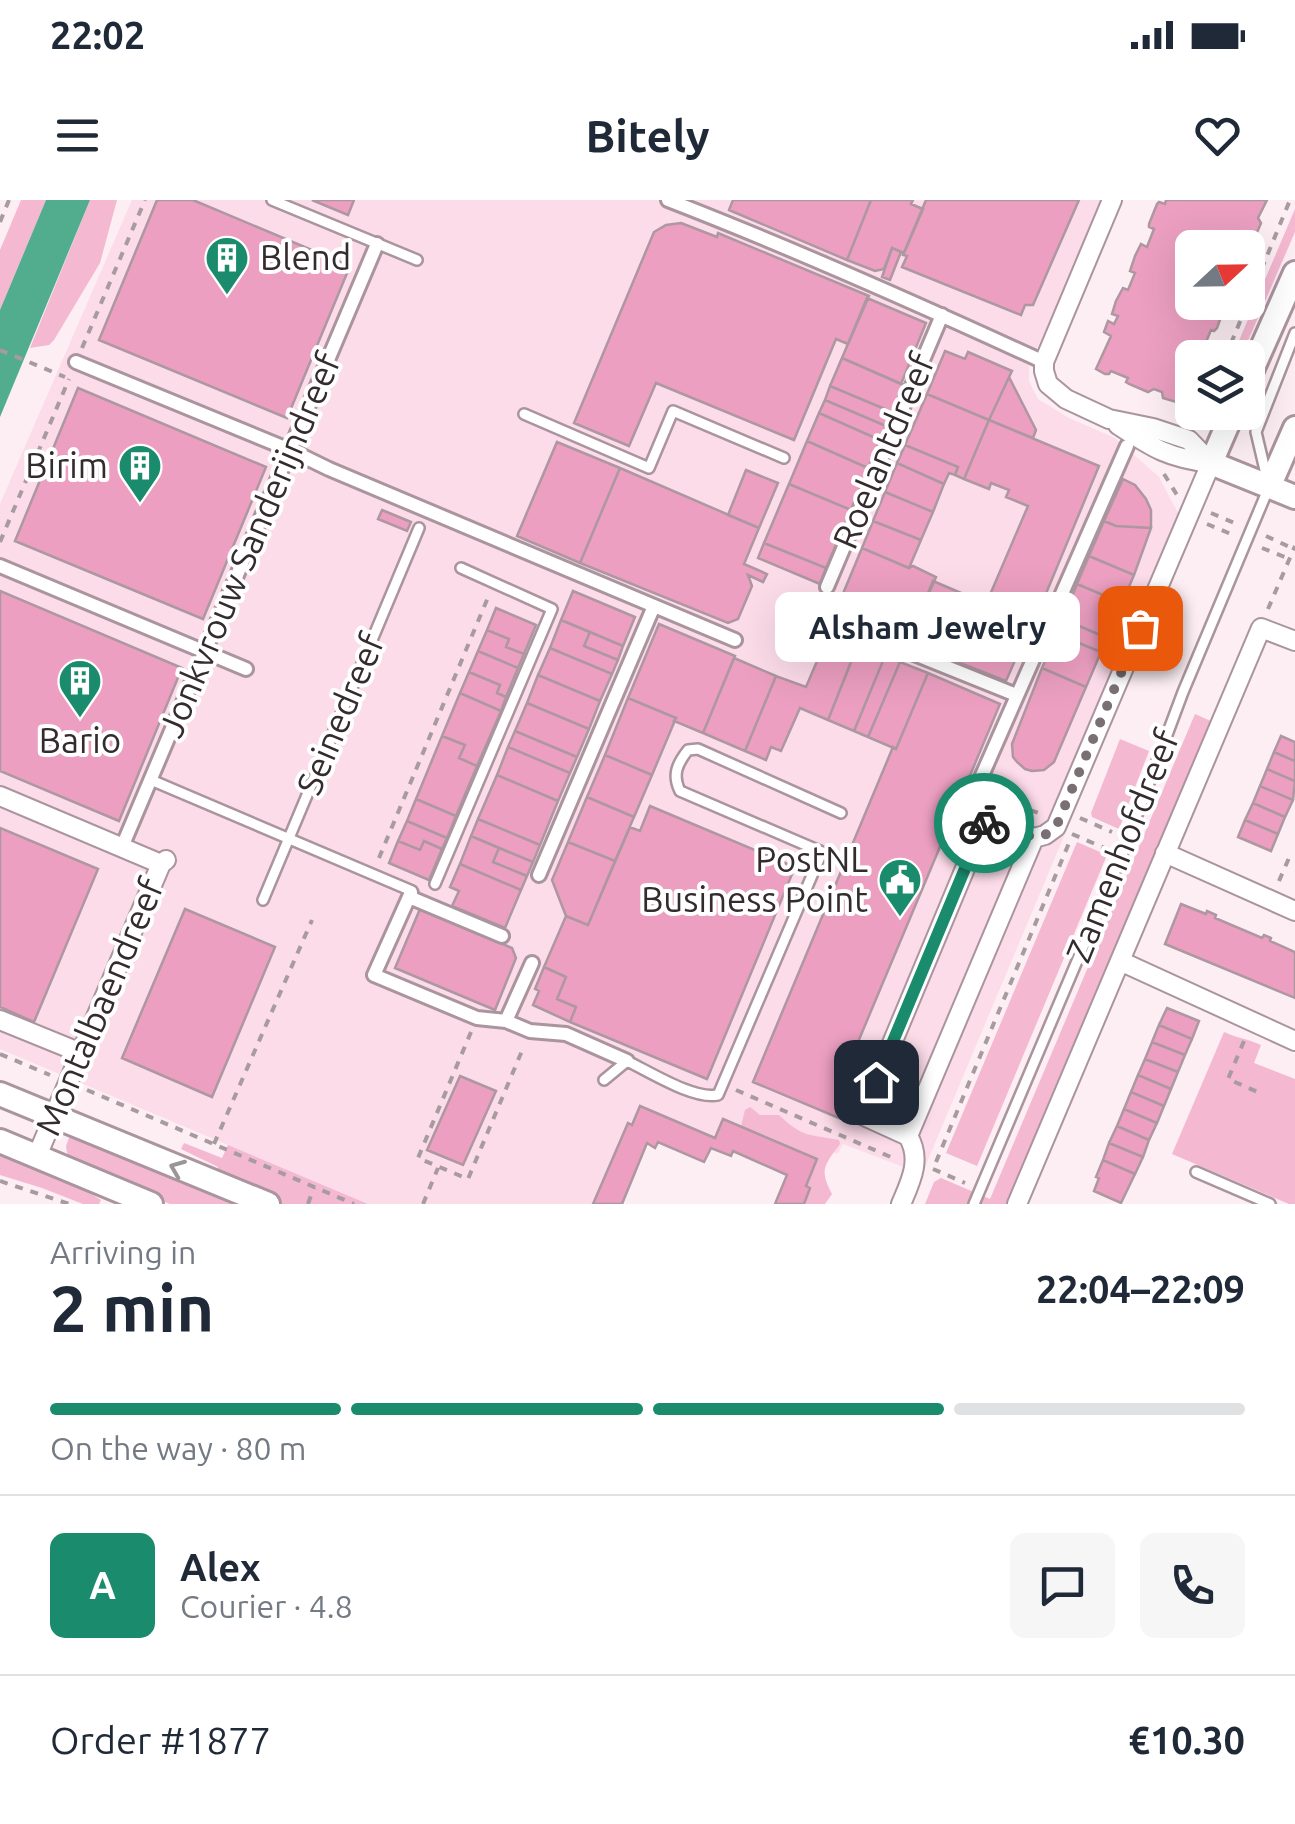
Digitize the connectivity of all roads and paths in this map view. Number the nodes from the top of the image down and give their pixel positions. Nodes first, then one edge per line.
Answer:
1 (9, 200) edge
2 (272, 200) edge
3 (668, 200) edge
4 (1112, 200) edge
5 (1290, 200) edge
6 (0, 222) edge
7 (377, 244) junction
8 (417, 260) dead end
9 (1295, 273) edge
10 (942, 316) junction
11 (1295, 334) edge
12 (1232, 340) edge
13 (1265, 341) edge
14 (0, 350) edge
15 (76, 362) dead end
16 (1044, 362) junction
17 (69, 378) dead end
18 (524, 414) dead end
19 (1295, 428) edge
20 (1225, 430) edge
21 (1128, 446) dead end
22 (290, 450) junction
23 (784, 458) dead end
24 (1211, 463) junction
25 (1170, 481) dead end
26 (1269, 486) junction
27 (1295, 497) edge
28 (1202, 510) junction
29 (1205, 523) dead end
30 (419, 528) dead end
31 (1251, 530) junction
32 (1294, 548) edge
33 (0, 566) edge
34 (461, 568) dead end
35 (494, 583) junction
36 (827, 587) dead end
37 (654, 606) junction
38 (832, 621) dead end
39 (1260, 628) junction
40 (735, 640) dead end
41 (1295, 641) edge
42 (205, 652) junction
43 (246, 669) dead end
44 (1016, 695) junction
45 (150, 780) junction
46 (0, 796) edge
47 (841, 813) dead end
48 (987, 816) junction
49 (812, 834) dead end
50 (1073, 835) dead end
51 (288, 838) junction
52 (1034, 838) junction
53 (807, 846) junction
54 (122, 847) junction
55 (1166, 852) junction
56 (1289, 858) dead end
57 (372, 874) junction
58 (539, 876) dead end
59 (435, 884) dead end
60 (410, 894) junction
61 (262, 900) dead end
62 (1272, 900) junction
63 (1295, 911) edge
64 (312, 920) dead end
65 (502, 936) dead end
66 (532, 962) dead end
67 (1120, 962) junction
68 (477, 1018) junction
69 (0, 1020) edge
70 (506, 1020) junction
71 (1252, 1023) junction
72 (530, 1031) junction
73 (1295, 1042) edge
74 (81, 1053) junction
75 (0, 1054) edge
76 (627, 1061) junction
77 (604, 1080) dead end
78 (68, 1082) junction
79 (722, 1084) junction
80 (1260, 1093) dead end
81 (0, 1094) edge
82 (54, 1116) junction
83 (908, 1136) junction
84 (0, 1140) edge
85 (214, 1144) junction
86 (37, 1156) junction
87 (438, 1168) junction
88 (933, 1169) dead end
89 (1196, 1172) dead end
90 (912, 1175) junction
91 (0, 1181) edge
92 (314, 1187) junction
93 (338, 1201) edge
94 (69, 1204) edge
95 (151, 1204) edge
96 (268, 1204) edge
97 (308, 1204) edge
98 (354, 1204) edge
99 (423, 1204) edge
100 (901, 1204) edge
101 (974, 1204) edge
102 (1017, 1204) edge
103 (1270, 1204) edge

1 - 6 path
2 - 7 lane
3 - 10 street, Roelantdreef
4 - 16 street
5 - 12 path
7 - 8 lane
7 - 22 street, Jonkvrouw Sanderijndreef
9 - 13 street
10 - 16 street, Roelantdreef
10 - 36 street, Roelantdreef
11 - 26 lane
14 - 17 path
15 - 22 street
16 - 24 street
18 - 23 lane
19 - 26 street, Zamenhofdreef
20 - 24 street, Zamenhofdreef
21 - 44 street
22 - 37 street
22 - 42 street, Jonkvrouw Sanderijndreef
24 - 26 street
24 - 28 street, Zamenhofdreef
25 - 28 path
26 - 27 street
26 - 31 lane, Zamenhofdreef
28 - 29 path
28 - 31 path
28 - 52 street, Zamenhofdreef
30 - 51 lane, Seinedreef
31 - 32 path
31 - 101 lane, Zamenhofdreef
32 - 39 path
33 - 42 street
34 - 35 lane
35 - 57 path
35 - 59 lane
37 - 40 street
37 - 58 street
38 - 44 street
39 - 41 street
39 - 55 street, Zamenhofdreef
42 - 43 street
42 - 45 street, Jonkvrouw Sanderijndreef
44 - 48 street
45 - 51 lane
45 - 54 street, Jonkvrouw Sanderijndreef
46 - 54 street
47 - 53 lane
48 - 52 street
48 - 83 street
49 - 53 lane
50 - 88 path, Zamenhofdreef
51 - 57 lane
51 - 61 lane, Seinedreef
52 - 83 street, Zamenhofdreef
53 - 79 lane
54 - 74 street, Montalbaendreef
55 - 62 street
55 - 67 street, Zamenhofdreef
56 - 62 path
57 - 60 lane
60 - 65 street
60 - 68 street
62 - 63 street
64 - 85 path
66 - 70 street
67 - 71 street
67 - 102 street, Zamenhofdreef
68 - 70 street
68 - 87 path
69 - 74 street
70 - 72 street
71 - 73 street
71 - 80 path
72 - 76 street
72 - 87 path
74 - 78 street, Montalbaendreef
75 - 78 path
76 - 77 lane
76 - 79 lane
78 - 82 street, Montalbaendreef
78 - 85 path
79 - 90 path
81 - 82 street
82 - 86 street, Montalbaendreef
96 -> 82 street
83 - 90 street, Zamenhofdreef
84 - 86 street
85 - 92 path
86 - 95 street
87 - 99 path
89 - 103 lane
90 - 100 street, Zamenhofdreef
91 - 94 path
92 - 93 path
92 - 97 path
93 - 98 path

